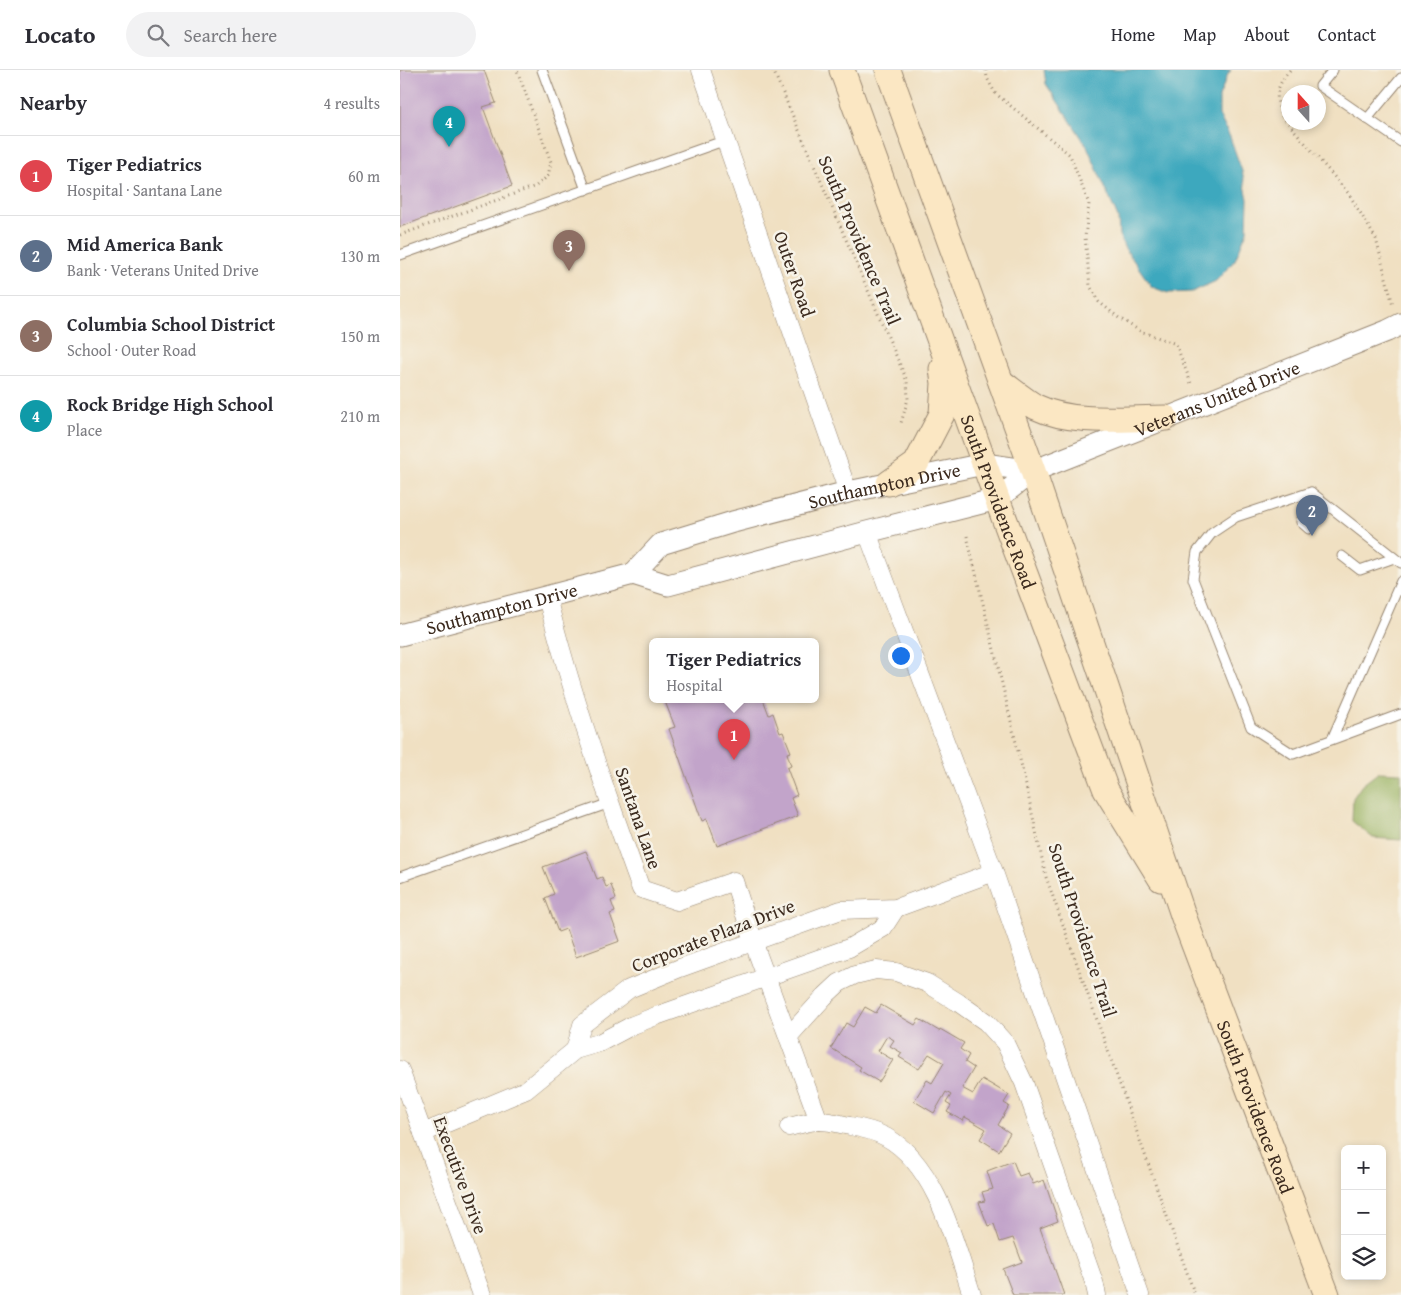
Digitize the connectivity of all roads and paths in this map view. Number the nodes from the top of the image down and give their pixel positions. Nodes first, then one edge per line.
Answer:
1 (517, 70) edge
2 (542, 70) edge
3 (701, 70) edge
4 (773, 70) edge
5 (842, 70) edge
6 (888, 70) edge
7 (986, 70) edge
8 (1290, 70) edge
9 (1333, 70) edge
10 (1401, 78) edge
11 (1368, 119) junction
12 (726, 140) junction
13 (1401, 142) edge
14 (586, 190) junction
15 (400, 235) edge
16 (400, 255) edge
17 (1399, 324) edge
18 (938, 336) junction
19 (1001, 382) junction
20 (1200, 404) junction
21 (1166, 418) junction
22 (901, 423) dead end
23 (984, 464) junction
24 (1033, 471) junction
25 (889, 484) junction
26 (848, 492) junction
27 (1311, 492) junction
28 (997, 499) junction
29 (1308, 529) dead end
30 (867, 532) junction
31 (967, 536) dead end
32 (1342, 556) dead end
33 (1397, 561) edge
34 (633, 574) junction
35 (1401, 581) edge
36 (1398, 594) edge
37 (547, 597) junction
38 (400, 635) edge
39 (1401, 714) edge
40 (1332, 739) junction
41 (610, 803) junction
42 (994, 872) junction
43 (400, 877) edge
44 (896, 908) junction
45 (1184, 918) junction
46 (754, 941) junction
47 (766, 977) junction
48 (788, 1037) junction
49 (575, 1050) junction
50 (400, 1070) edge
51 (819, 1121) junction
52 (789, 1127) dead end
53 (423, 1133) junction
54 (482, 1295) edge
55 (972, 1295) edge
56 (1097, 1295) edge
57 (1140, 1295) edge
58 (1195, 1295) edge
59 (1327, 1295) edge

1 - 15 path
2 - 14 lane
3 - 12 street, Outer Road
4 - 22 path, South Providence Trail
5 - 18 main road, South Providence Road
6 - 19 main road, South Providence Road
7 - 20 path
8 - 17 path
9 - 11 lane
10 - 11 lane
11 - 13 lane
12 - 14 lane
12 - 26 street, Outer Road
14 - 16 lane
17 - 20 street, Veterans United Drive
18 - 23 main road, South Providence Road
18 - 25 main road
19 - 21 main road
19 - 24 main road, South Providence Road
20 - 21 street, Veterans United Drive
21 - 24 street, Veterans United Drive
23 - 24 street, Southampton Drive
23 - 25 street, Southampton Drive
23 - 28 main road, South Providence Road
24 - 28 street, Southampton Drive
24 - 45 main road, South Providence Road
25 - 26 street, Southampton Drive
26 - 34 street, Southampton Drive
27 - 29 lane
27 - 33 lane
27 - 40 lane
28 - 30 street, Southampton Drive
28 - 45 main road, South Providence Road
30 - 34 street, Southampton Drive
30 - 42 street
31 - 58 path, South Providence Trail
32 - 33 lane
34 - 37 street, Southampton Drive
35 - 36 lane
36 - 40 lane
37 - 38 street, Southampton Drive
37 - 41 street, Santana Lane
39 - 40 lane
41 - 43 lane
41 - 46 street, Santana Lane
42 - 44 street, Corporate Plaza Drive
42 - 57 street
44 - 46 street, Corporate Plaza Drive
44 - 47 street
45 - 59 main road, South Providence Road
46 - 47 street, Santana Lane
46 - 49 street, Corporate Plaza Drive
47 - 48 street, Santana Lane
47 - 49 street
48 - 51 street, Santana Lane
48 - 56 street
49 - 53 street
50 - 53 street, Executive Drive
51 - 52 street
51 - 55 street
53 - 54 street, Executive Drive

